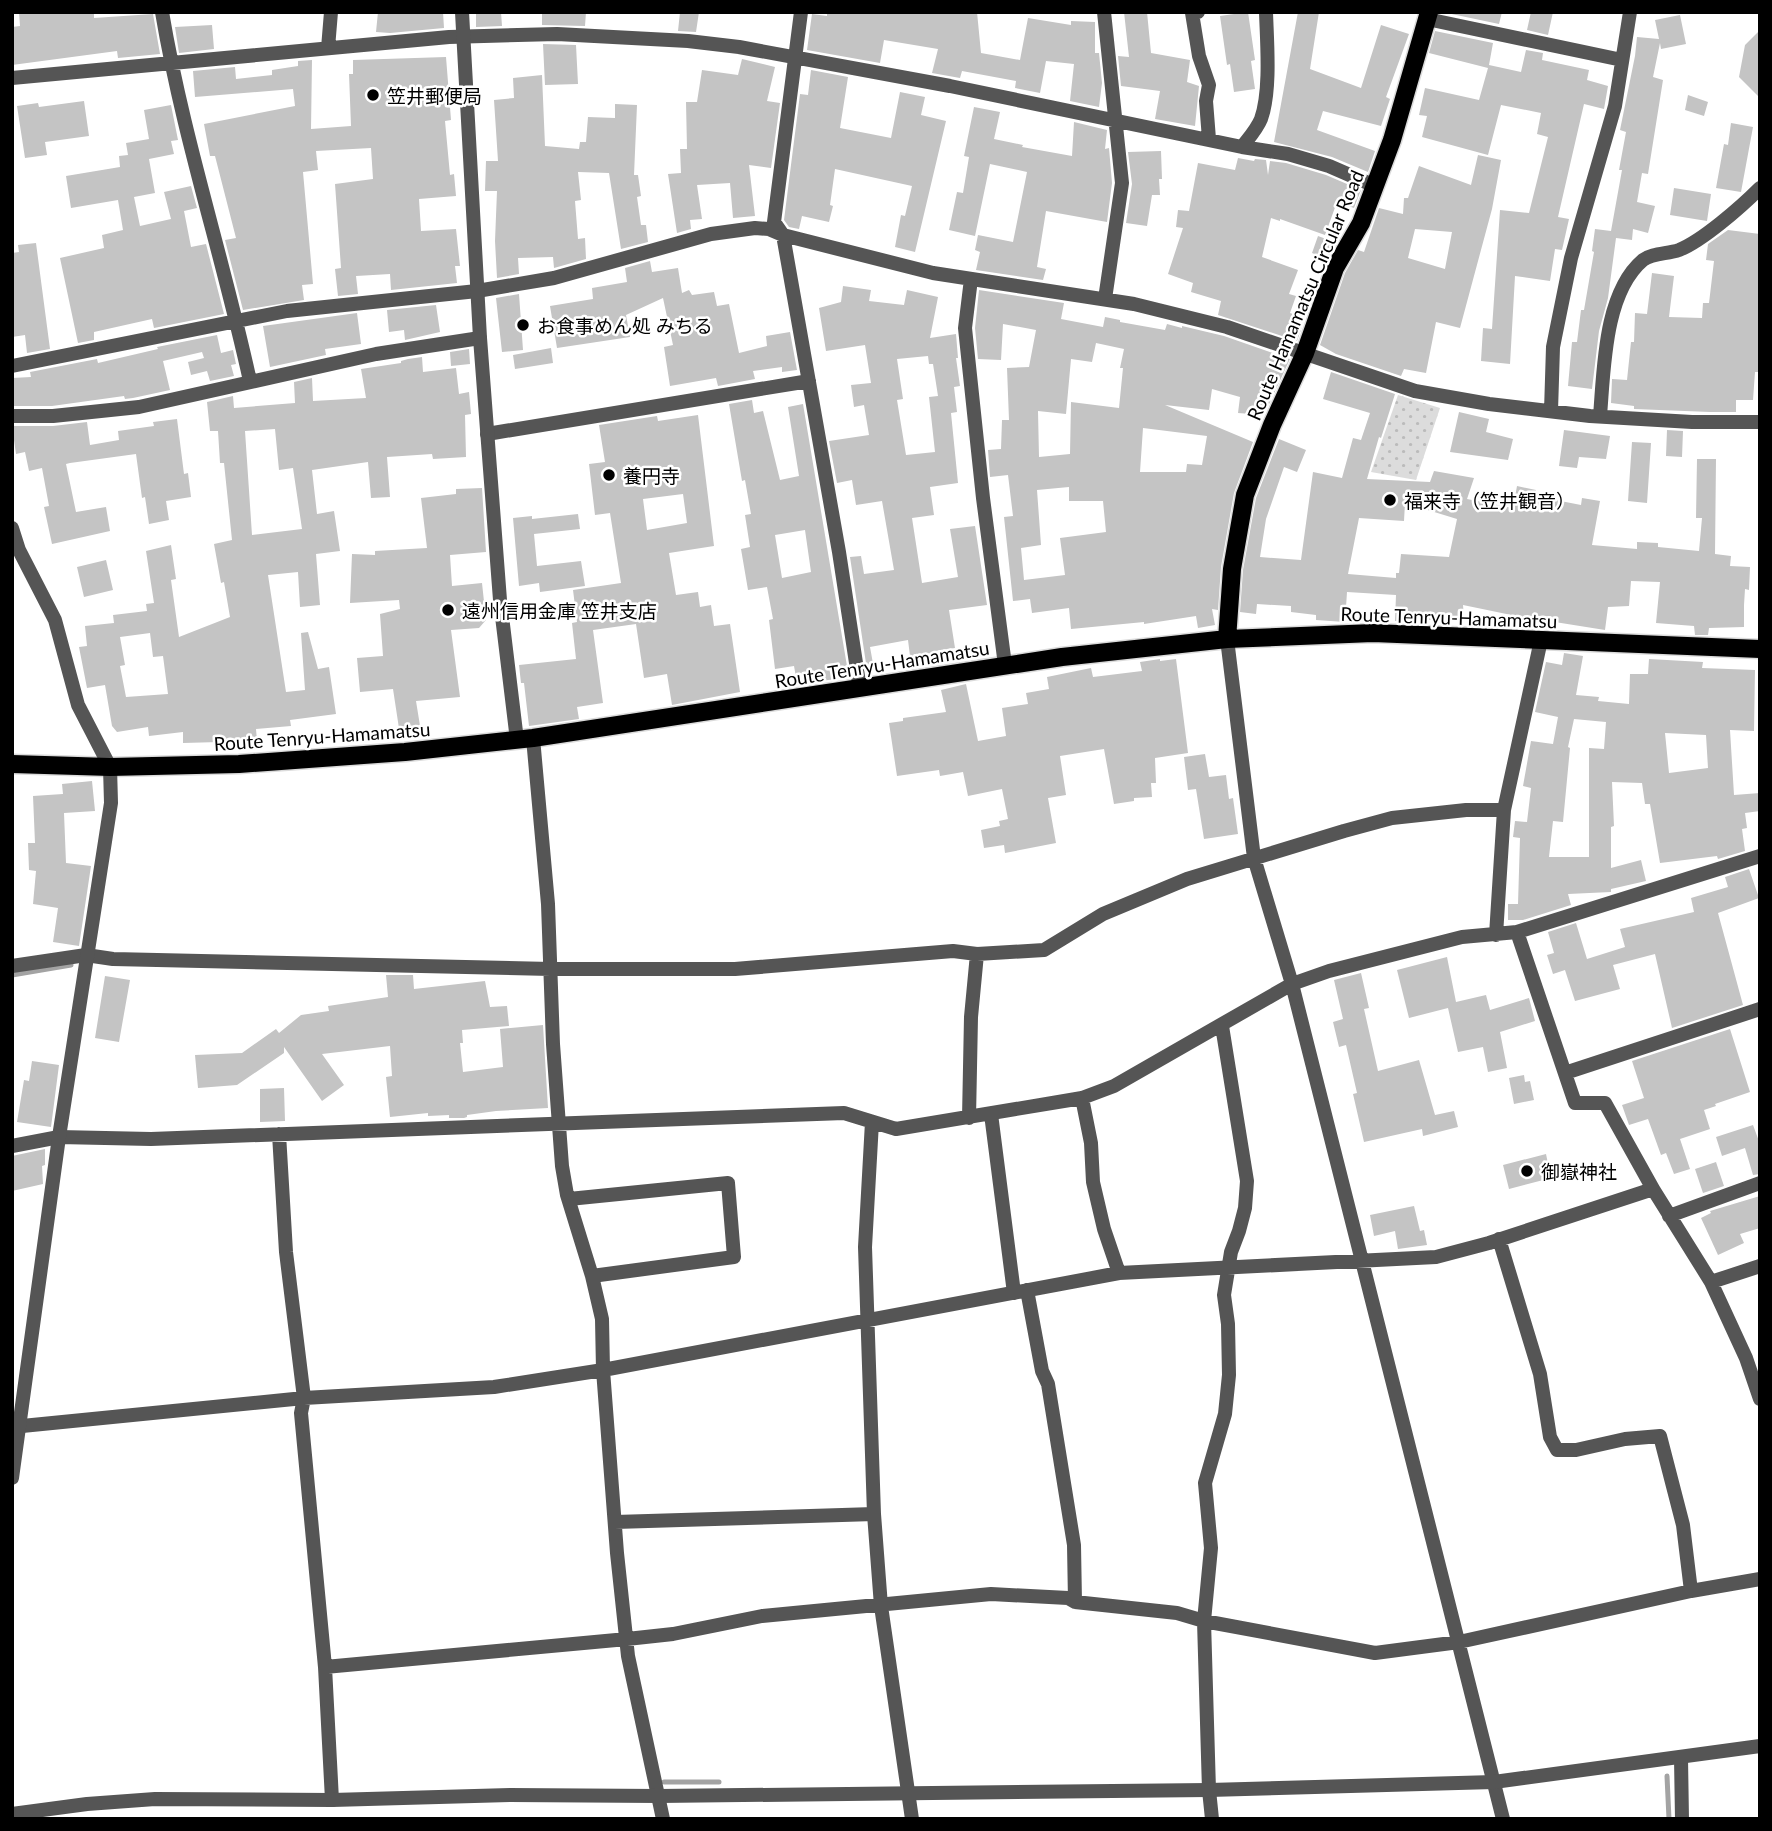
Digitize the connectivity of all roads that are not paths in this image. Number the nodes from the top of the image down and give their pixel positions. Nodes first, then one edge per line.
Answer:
1 (162, 12) edge
2 (331, 12) edge
3 (462, 12) edge
4 (801, 12) edge
5 (1104, 12) edge
6 (1198, 12) edge
7 (1266, 12) edge
8 (1630, 12) edge
9 (1428, 16) edge
10 (464, 38) junction
11 (328, 48) junction
12 (797, 59) junction
13 (1622, 60) junction
14 (170, 62) junction
15 (12, 78) edge
16 (1116, 120) junction
17 (1209, 138) junction
18 (1242, 147) junction
19 (1375, 186) junction
20 (1760, 188) edge
21 (783, 235) junction
22 (971, 279) junction
23 (477, 291) junction
24 (1105, 299) junction
25 (237, 321) junction
26 (480, 338) junction
27 (1305, 353) junction
28 (12, 366) edge
29 (250, 380) junction
30 (809, 381) junction
31 (1551, 411) junction
32 (12, 416) edge
33 (1600, 416) junction
34 (1760, 422) edge
35 (487, 434) junction
36 (12, 528) edge
37 (1227, 639) junction
38 (1541, 640) junction
39 (1760, 649) edge
40 (1005, 665) junction
41 (860, 689) junction
42 (525, 739) junction
43 (12, 764) edge
44 (110, 767) junction
45 (1504, 810) junction
46 (1760, 856) edge
47 (1254, 858) junction
48 (1517, 932) junction
49 (1496, 935) junction
50 (977, 954) junction
51 (86, 955) junction
52 (12, 966) edge
53 (551, 969) junction
54 (1292, 984) junction
55 (1760, 1009) edge
56 (1222, 1026) junction
57 (1565, 1073) junction
58 (1082, 1098) junction
59 (991, 1114) junction
60 (969, 1118) junction
61 (872, 1122) junction
62 (558, 1123) junction
63 (279, 1134) junction
64 (59, 1137) junction
65 (12, 1146) edge
66 (1760, 1183) edge
67 (1653, 1189) junction
68 (569, 1199) junction
69 (1669, 1216) junction
70 (1499, 1239) junction
71 (1360, 1260) junction
72 (1760, 1266) edge
73 (1227, 1268) junction
74 (1119, 1273) junction
75 (592, 1276) junction
76 (1711, 1282) junction
77 (1021, 1291) junction
78 (866, 1321) junction
79 (603, 1370) junction
80 (304, 1398) junction
81 (1760, 1399) edge
82 (16, 1426) edge
83 (12, 1478) edge
84 (874, 1514) junction
85 (615, 1522) junction
86 (1760, 1579) edge
87 (1691, 1591) junction
88 (1075, 1602) junction
89 (881, 1606) junction
90 (1204, 1621) junction
91 (627, 1640) junction
92 (1459, 1642) junction
93 (325, 1667) junction
94 (1760, 1746) edge
95 (1681, 1758) junction
96 (1494, 1782) junction
97 (1209, 1790) junction
98 (908, 1792) junction
99 (660, 1796) junction
100 (332, 1800) junction
101 (12, 1814) edge
102 (663, 1819) edge
103 (912, 1819) edge
104 (1213, 1819) edge
105 (1503, 1819) edge
106 (1682, 1819) edge

1 - 14 street
2 - 11 street
3 - 10 street
4 - 12 street
5 - 16 street
6 - 17 street
7 - 18 street
8 - 13 street
9 - 13 street
9 - 19 main road, Route Hamamatsu Circular Road
10 - 11 street
10 - 12 street
10 - 23 street
11 - 14 street
12 - 16 street
12 - 21 street
13 - 31 street
14 - 15 street
14 - 25 street
16 - 17 street
16 - 24 street
17 - 18 street
18 - 19 street
19 - 27 main road, Route Hamamatsu Circular Road
20 - 33 street
21 - 22 street
21 - 23 street
21 - 30 street
22 - 24 street
22 - 40 street
23 - 25 street
23 - 26 street
24 - 27 street
25 - 28 street
25 - 29 street
26 - 29 street
26 - 35 street
27 - 31 street
27 - 37 main road, Route Hamamatsu Circular Road
29 - 32 street
30 - 35 street
30 - 41 street
31 - 33 street
33 - 34 street
35 - 42 street
36 - 44 street
37 - 38 main road, Route Tenryu-Hamamatsu
37 - 40 main road, Route Tenryu-Hamamatsu
37 - 47 street
38 - 39 main road, Route Tenryu-Hamamatsu
38 - 45 street
40 - 41 main road, Route Tenryu-Hamamatsu
41 - 42 main road, Route Tenryu-Hamamatsu
42 - 44 main road, Route Tenryu-Hamamatsu
42 - 53 street
43 - 44 main road, Route Tenryu-Hamamatsu
44 - 51 street
45 - 47 street
45 - 49 street
46 - 48 street
47 - 50 street
47 - 54 street
48 - 49 street
48 - 57 street
49 - 54 street
50 - 53 street
50 - 60 street
51 - 52 street
51 - 53 street
51 - 64 street
53 - 62 street
54 - 56 street
54 - 71 street
55 - 57 street
56 - 58 street
56 - 73 street
57 - 67 street
58 - 59 street
58 - 74 street
59 - 60 street
59 - 77 street
60 - 61 street
61 - 62 street
61 - 78 street
62 - 63 street
62 - 68 street
63 - 64 street
63 - 80 street
64 - 65 street
64 - 82 street
66 - 69 street
67 - 69 street
67 - 70 street
68 - 75 street
68 - 75 street
69 - 76 street
70 - 71 street
70 - 87 street
71 - 73 street
71 - 92 street
72 - 76 street
73 - 74 street
73 - 90 street
74 - 77 street
75 - 79 street
76 - 81 street
77 - 78 street
77 - 88 street
78 - 79 street
78 - 84 street
79 - 80 street
79 - 85 street
80 - 82 street
80 - 93 street
82 - 83 street
84 - 85 street
84 - 89 street
85 - 91 street
86 - 87 street
87 - 92 street
88 - 89 street
88 - 90 street
89 - 91 street
89 - 98 street
90 - 92 street
90 - 97 street
91 - 93 street
91 - 99 street
92 - 96 street
93 - 100 street
94 - 95 street
95 - 96 street
95 - 106 street
96 - 97 street
96 - 105 street
97 - 98 street
97 - 104 street
98 - 99 street
98 - 103 street
99 - 100 street
99 - 102 street
100 - 101 street

